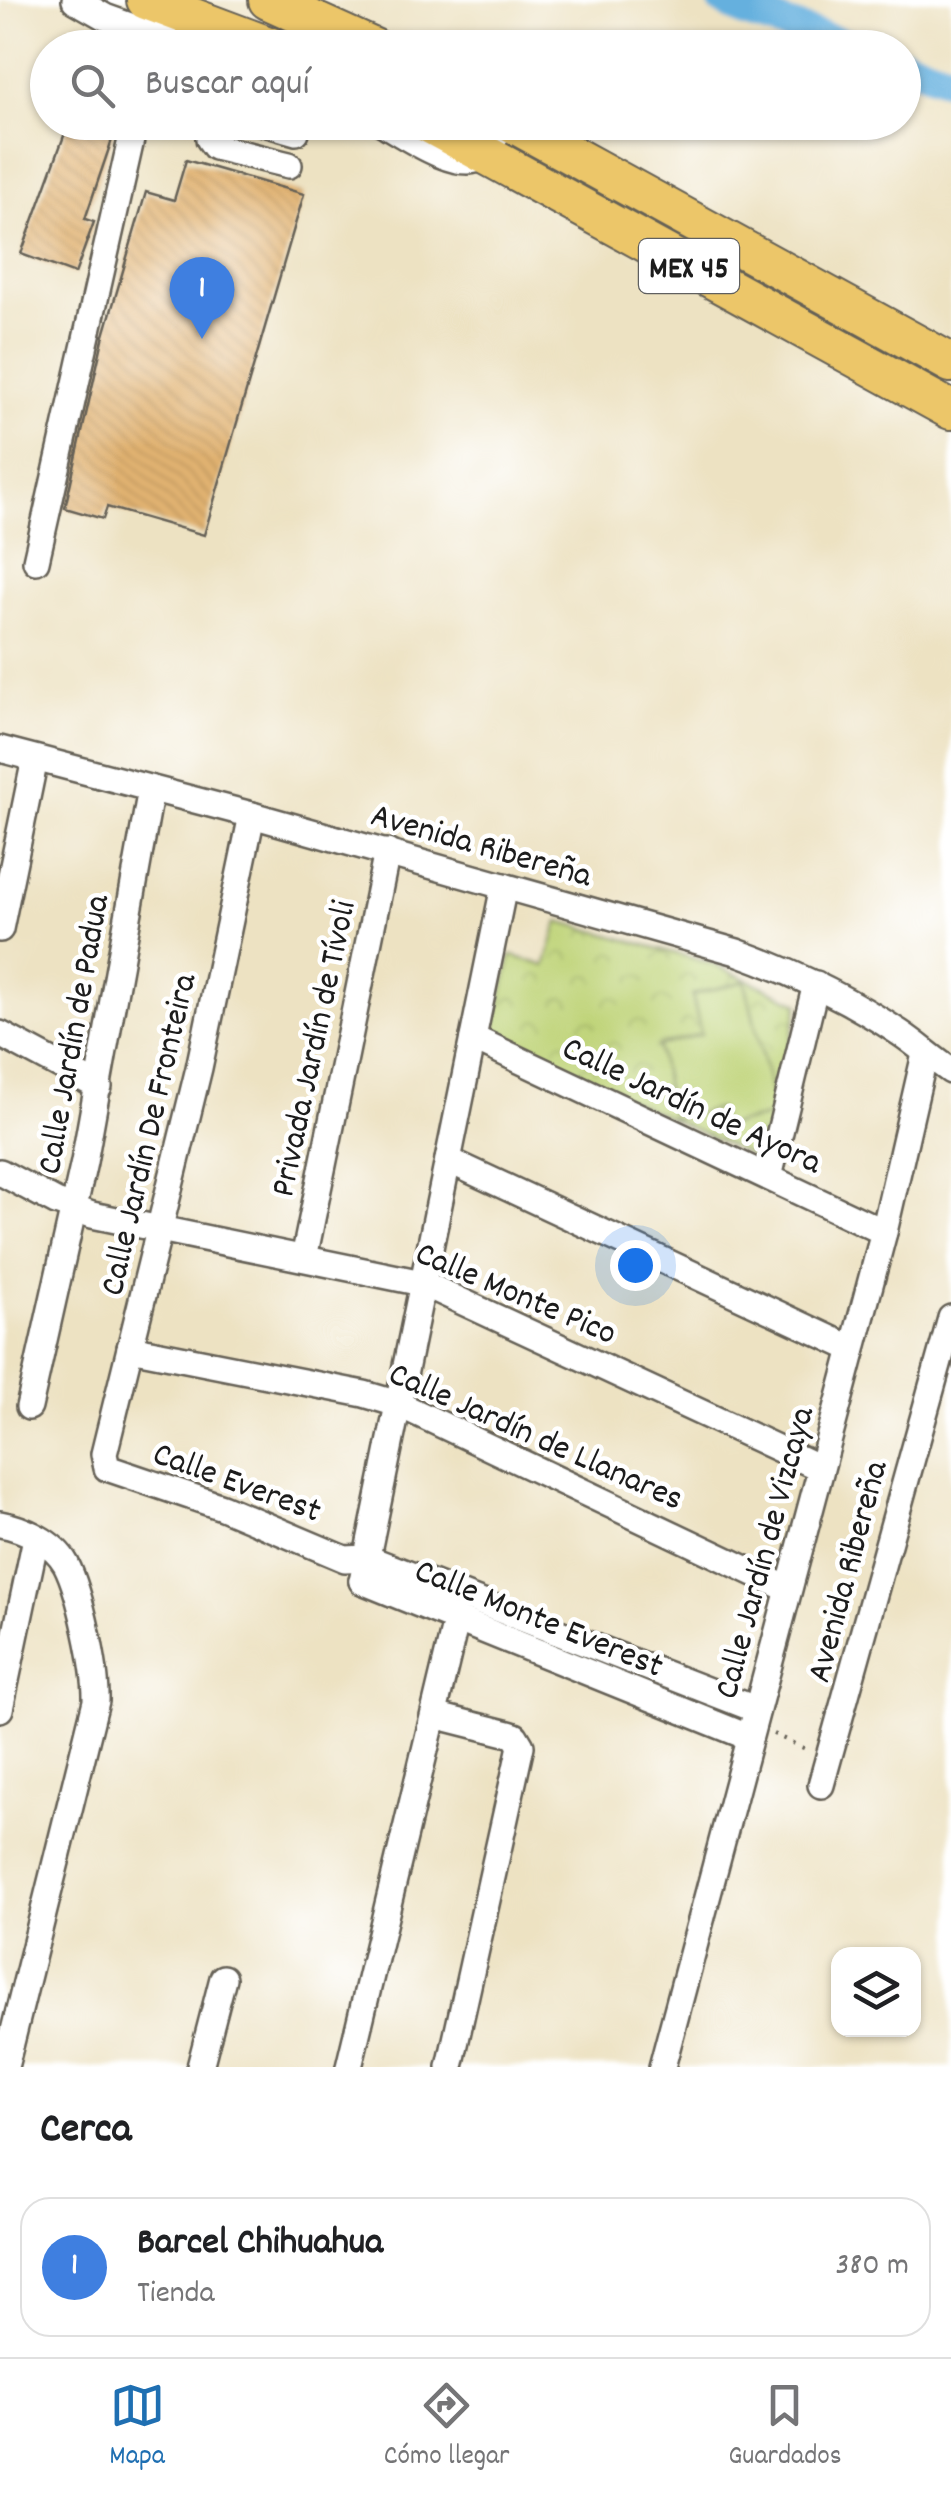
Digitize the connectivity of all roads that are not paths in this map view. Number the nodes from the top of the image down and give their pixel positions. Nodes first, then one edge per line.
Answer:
1 (75, 0) edge
2 (281, 3) edge
3 (149, 27) edge
4 (337, 30) edge
5 (132, 140) edge
6 (210, 140) edge
7 (415, 140) edge
8 (492, 140) edge
9 (495, 140) edge
10 (545, 140) edge
11 (289, 165) dead end
12 (951, 362) edge
13 (951, 410) edge
14 (36, 561) dead end
15 (0, 749) edge
16 (35, 759) junction
17 (151, 789) junction
18 (252, 815) junction
19 (386, 852) junction
20 (504, 886) junction
21 (0, 930) edge
22 (816, 984) junction
23 (0, 1034) edge
24 (473, 1038) junction
25 (925, 1054) junction
26 (951, 1071) edge
27 (99, 1086) junction
28 (448, 1160) junction
29 (0, 1172) edge
30 (769, 1178) junction
31 (74, 1210) junction
32 (160, 1231) junction
33 (884, 1232) junction
34 (304, 1258) junction
35 (422, 1282) junction
36 (951, 1318) edge
37 (130, 1348) junction
38 (853, 1349) junction
39 (398, 1404) junction
40 (29, 1406) dead end
41 (106, 1468) joint
42 (820, 1468) junction
43 (0, 1524) edge
44 (36, 1538) junction
45 (358, 1566) junction
46 (788, 1588) junction
47 (456, 1621) junction
48 (0, 1709) edge
49 (434, 1714) junction
50 (751, 1723) junction
51 (821, 1785) dead end
52 (222, 1978) dead end
53 (5, 2067) edge
54 (200, 2067) edge
55 (349, 2067) edge
56 (450, 2067) edge
57 (662, 2067) edge

1 - 3 street
2 - 4 highway
5 - 14 street
6 - 11 street
7 - 8 street
9 - 13 highway, MEX 45
10 - 12 highway, MEX 45
15 - 16 street, Avenida Ribereña
16 - 17 street, Avenida Ribereña
16 - 21 street
17 - 18 street, Avenida Ribereña
17 - 27 street, Calle Jardín de Padua
18 - 19 street, Avenida Ribereña
18 - 32 street, Calle Jardín De Fronteira
19 - 20 street, Avenida Ribereña
19 - 34 street, Privada Jardín de Tívoli
20 - 22 street, Avenida Ribereña
20 - 24 street
22 - 25 street, Avenida Ribereña
22 - 30 street
23 - 27 street
24 - 28 street
24 - 30 street, Calle Jardín de Ayora
25 - 26 street, Avenida Ribereña
25 - 33 street, Calle Jardín de Vizcaya
27 - 31 street, Calle Jardín de Padua
28 - 35 street
28 - 38 street
29 - 31 street, Calle Monte Pico
30 - 33 street, Calle Jardín de Ayora
31 - 32 street, Calle Monte Pico
31 - 40 street, Calle Jardín de Padua
32 - 34 street, Calle Monte Pico
32 - 37 street, Calle Jardín De Fronteira
33 - 38 street, Calle Jardín de Vizcaya
34 - 35 street, Calle Monte Pico
35 - 39 street
35 - 42 street, Calle Monte Pico
36 - 51 street, Avenida Ribereña
37 - 39 street, Calle Jardín de Llanares
37 - 41 street, Calle Jardín De Fronteira
38 - 42 street, Calle Jardín de Vizcaya
39 - 45 street
39 - 46 street, Calle Jardín de Llanares
41 - 45 street, Calle Everest
42 - 46 street, Calle Jardín de Vizcaya
43 - 44 street
44 - 48 street
44 - 53 street
45 - 47 street, Calle Monte Everest
45 - 50 street, Calle Monte Everest
46 - 50 street, Calle Jardín de Vizcaya
47 - 49 street
47 - 50 street, Calle Monte Everest
49 - 55 street
49 - 56 street
50 - 57 street, Calle Jardín de Vizcaya
52 - 54 street

